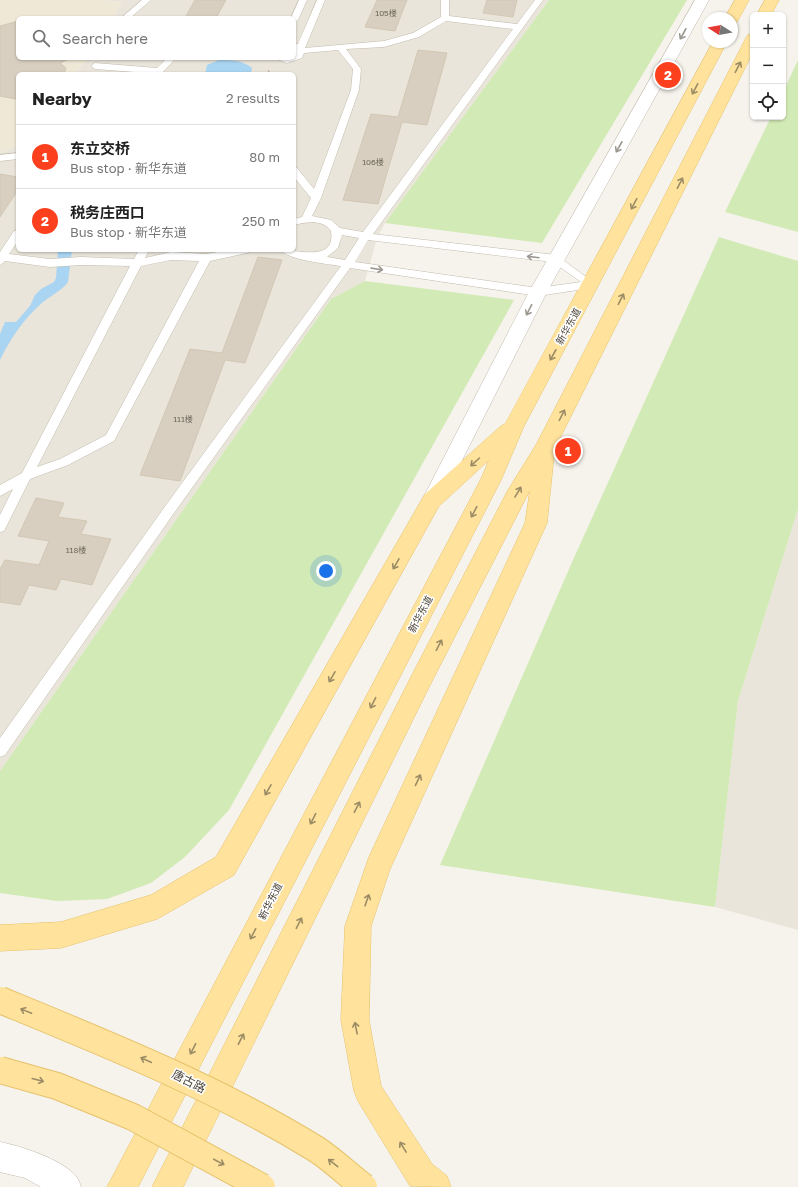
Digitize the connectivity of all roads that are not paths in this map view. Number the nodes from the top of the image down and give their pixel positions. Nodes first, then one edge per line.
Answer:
1 (147, 0) edge
2 (303, 0) edge
3 (321, 0) edge
4 (445, 0) edge
5 (539, 0) edge
6 (702, 0) edge
7 (742, 0) edge
8 (772, 0) edge
9 (735, 12) edge
10 (766, 12) edge
11 (127, 16) edge
12 (296, 16) edge
13 (445, 18) junction
14 (519, 27) junction
15 (750, 44) edge
16 (340, 47) junction
17 (298, 48) edge
18 (717, 48) edge
19 (296, 57) edge
20 (170, 60) edge
21 (97, 62) edge
22 (90, 72) edge
23 (151, 72) edge
24 (157, 72) edge
25 (16, 156) edge
26 (0, 158) edge
27 (296, 173) edge
28 (316, 198) junction
29 (306, 219) junction
30 (296, 222) edge
31 (336, 232) junction
32 (16, 236) edge
33 (365, 236) junction
34 (143, 252) edge
35 (237, 252) edge
36 (291, 252) edge
37 (311, 256) junction
38 (206, 258) junction
39 (1, 259) edge
40 (556, 259) junction
41 (136, 263) junction
42 (348, 264) junction
43 (591, 284) junction
44 (538, 292) junction
45 (514, 426) junction
46 (544, 450) junction
47 (26, 476) junction
48 (0, 491) edge
49 (432, 500) junction
50 (0, 527) edge
51 (0, 750) edge
52 (0, 938) edge
53 (0, 1000) edge
54 (0, 1070) edge
55 (0, 1157) edge
56 (122, 1183) edge
57 (425, 1183) edge
58 (66, 1187) edge
59 (167, 1187) edge
60 (262, 1187) edge
61 (364, 1187) edge

1 - 11 lane
2 - 12 lane
3 - 17 lane
4 - 13 lane
5 - 14 lane
6 -> 40 street
7 - 9 main road
8 - 10 main road
13 - 14 lane
13 - 16 lane
14 - 33 lane
46 -> 15 main road
16 - 17 lane
16 - 28 lane
17 - 19 lane
18 -> 43 main road, 新华东道
20 - 24 lane
21 - 22 lane
21 - 23 lane
25 - 26 lane
27 - 28 lane
28 - 29 lane
29 - 30 lane
29 - 31 lane
31 - 33 lane
31 - 37 lane
32 - 39 lane
40 -> 33 lane
33 - 42 lane
34 - 41 lane
35 - 38 lane
36 - 37 lane
37 - 42 lane
38 - 41 lane
38 - 47 lane
39 - 41 lane
40 - 43 lane
40 - 44 street
41 - 47 lane
42 -> 44 lane
42 - 51 lane
43 - 44 lane
43 -> 45 main road, 新华东道
44 -> 49 street
45 -> 49 main road
45 -> 56 main road, 新华东道, bridge
57 -> 46 main road
59 -> 46 main road, bridge
47 - 48 lane
47 - 50 lane
49 -> 52 main road
61 -> 53 main road, 唐古路, bridge
54 -> 60 main road, bridge
55 - 58 street

